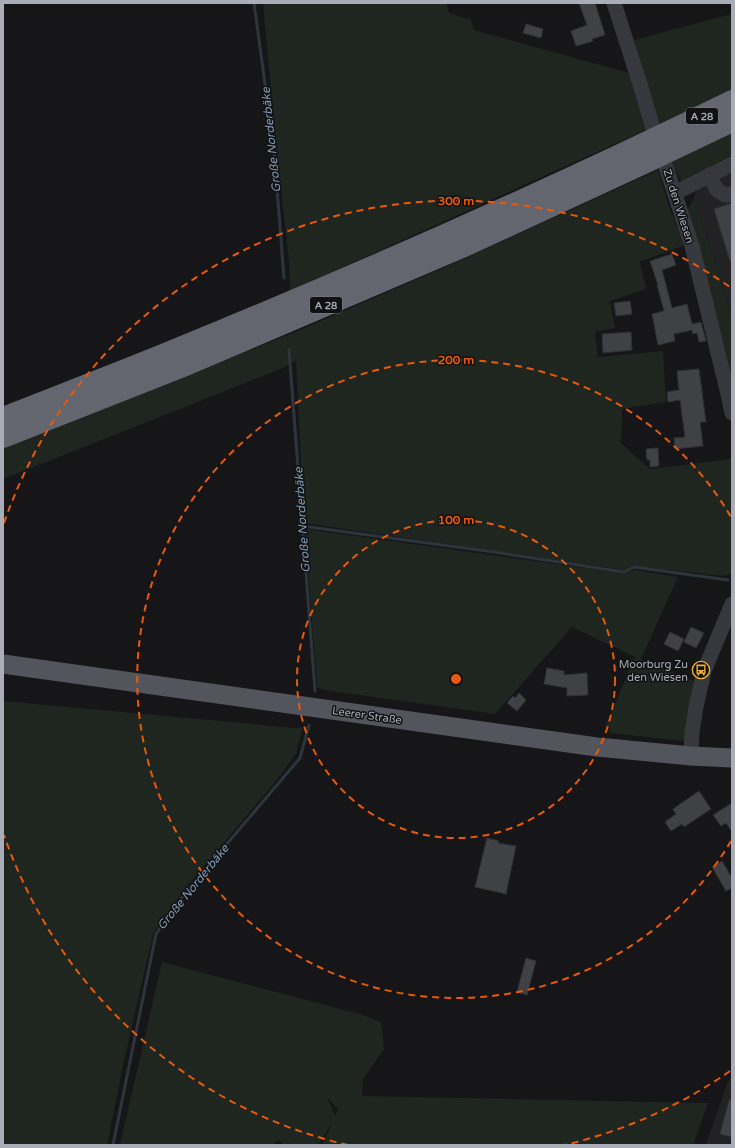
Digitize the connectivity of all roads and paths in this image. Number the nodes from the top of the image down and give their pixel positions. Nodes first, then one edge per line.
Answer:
1 (614, 3) edge
2 (732, 101) edge
3 (732, 120) edge
4 (674, 139) junction
5 (643, 154) junction
6 (732, 164) edge
7 (709, 175) junction
8 (674, 193) junction
9 (732, 194) edge
10 (732, 413) edge
11 (3, 418) edge
12 (3, 437) edge
13 (732, 604) edge
14 (3, 664) edge
15 (691, 756) junction
16 (732, 758) edge

1 - 8 street, Zu den Wiesen
2 - 4 highway, A 28
3 - 4 highway, A 28
4 - 5 highway, A 28
5 - 11 highway, A 28
5 - 12 highway, A 28
6 - 7 street
7 - 8 street
7 - 9 street
8 - 10 street, Zu den Wiesen
13 - 15 street
14 - 15 main road, Leerer Straße
15 - 16 main road, Leerer Straße

